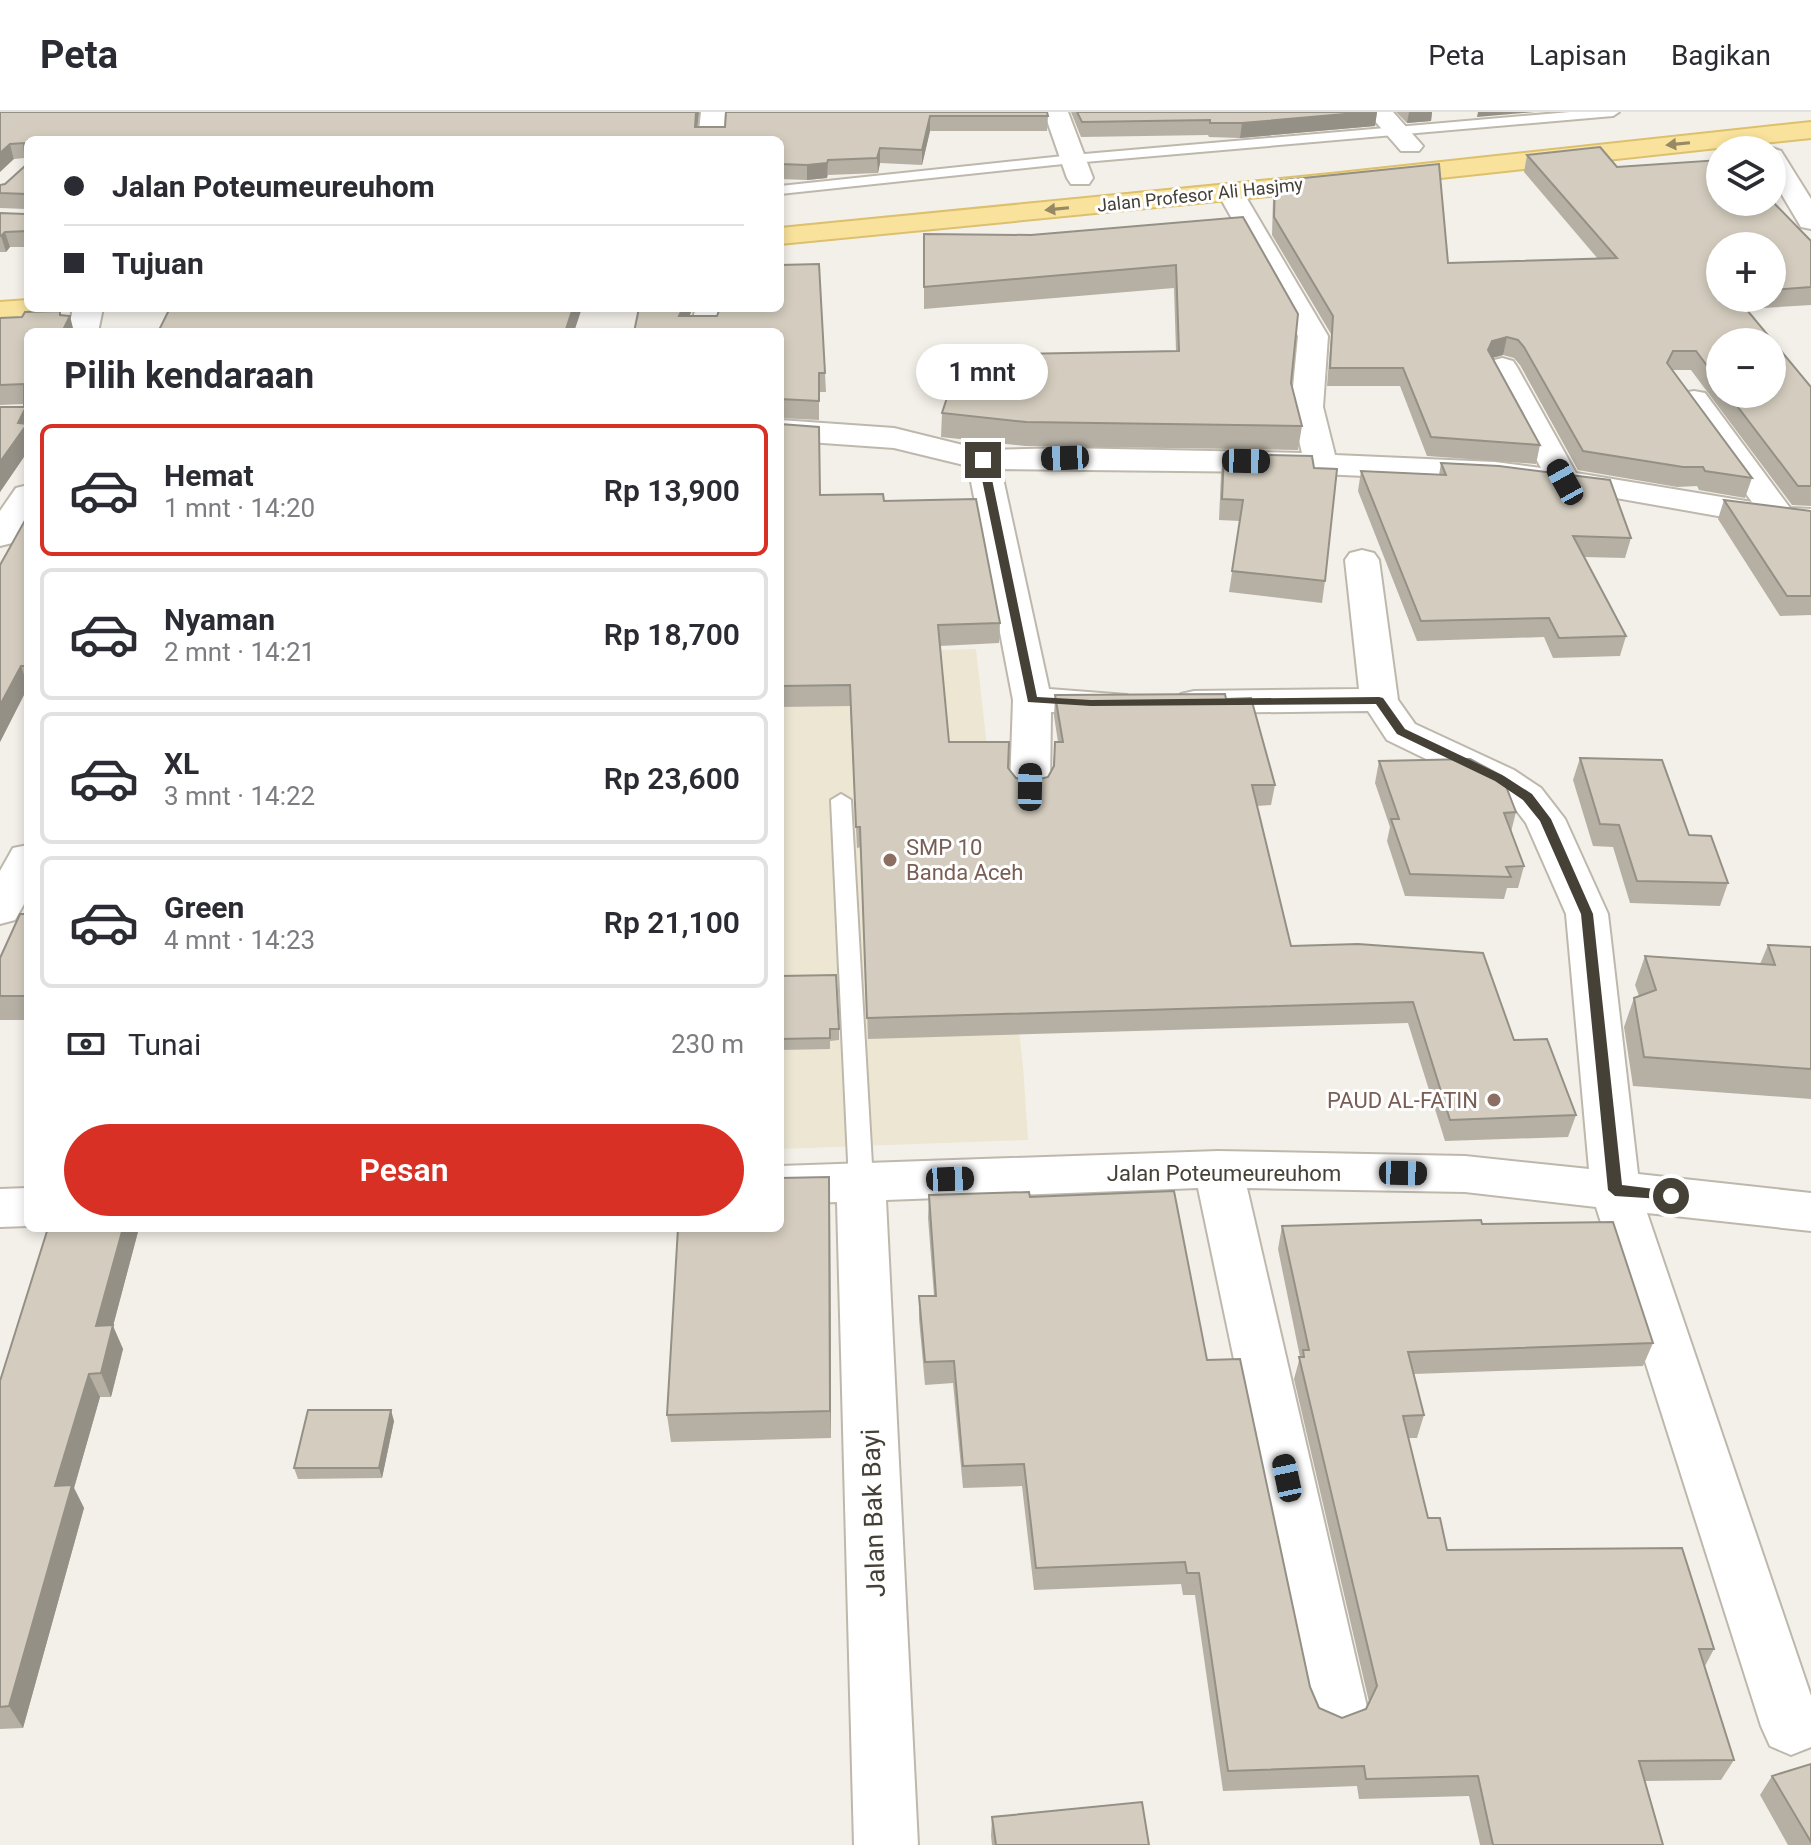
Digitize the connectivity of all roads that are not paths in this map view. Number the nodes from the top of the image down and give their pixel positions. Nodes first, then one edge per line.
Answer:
1 (713, 112) edge
2 (1056, 112) edge
3 (1379, 112) edge
4 (1623, 118) edge
5 (1811, 130) edge
6 (711, 136) edge
7 (1404, 139) junction
8 (1786, 140) edge
9 (1706, 152) edge
10 (1077, 169) junction
11 (1786, 179) edge
12 (784, 190) edge
13 (1230, 192) junction
14 (923, 195) junction
15 (784, 210) edge
16 (936, 221) junction
17 (1811, 221) edge
18 (784, 236) edge
19 (24, 284) edge
20 (0, 287) edge
21 (24, 309) edge
22 (0, 311) edge
23 (1502, 367) dead end
24 (1679, 380) edge
25 (784, 430) edge
26 (983, 460) junction
27 (1321, 464) junction
28 (1565, 482) junction
29 (24, 501) edge
30 (1796, 518) edge
31 (0, 536) edge
32 (1362, 560) dead end
33 (1032, 700) junction
34 (1379, 700) junction
35 (1030, 787) edge
36 (841, 800) dead end
37 (24, 865) edge
38 (0, 910) edge
39 (1218, 1169) junction
40 (861, 1182) junction
41 (784, 1185) edge
42 (1615, 1190) junction
43 (24, 1207) edge
44 (0, 1208) edge
45 (1811, 1212) edge
46 (1337, 1707) dead end
47 (1791, 1726) dead end
48 (886, 1845) edge

1 - 6 street
2 - 10 street
3 - 7 street
4 - 7 main road, Jalan Profesor Ali Hasjmy
5 - 8 main road, Jalan Profesor Ali Hasjmy
7 - 10 main road, Jalan Profesor Ali Hasjmy
9 -> 13 main road, Jalan Profesor Ali Hasjmy
10 - 12 lane
10 - 14 main road, Jalan Profesor Ali Hasjmy
11 - 17 street
13 -> 16 main road, Jalan Profesor Ali Hasjmy
13 - 27 street
14 - 15 main road, Jalan Profesor Ali Hasjmy
14 - 16 main road
16 - 18 main road, Jalan Profesor Ali Hasjmy
19 - 20 main road
21 - 22 main road
23 - 28 street
24 - 30 street
25 - 26 street
26 - 27 street
26 - 33 street
27 - 28 street
28 - 30 street
29 - 31 street
32 - 34 street
33 - 34 street
33 - 35 street
34 - 42 street
36 - 40 lane
37 - 38 street
39 - 40 street, Jalan Poteumeureuhom
39 - 42 street, Jalan Poteumeureuhom
39 - 46 street
40 - 41 street, Jalan Poteumeureuhom
40 - 48 street, Jalan Bak Bayi
42 - 45 street, Jalan Poteumeureuhom
42 - 47 street
43 - 44 street

